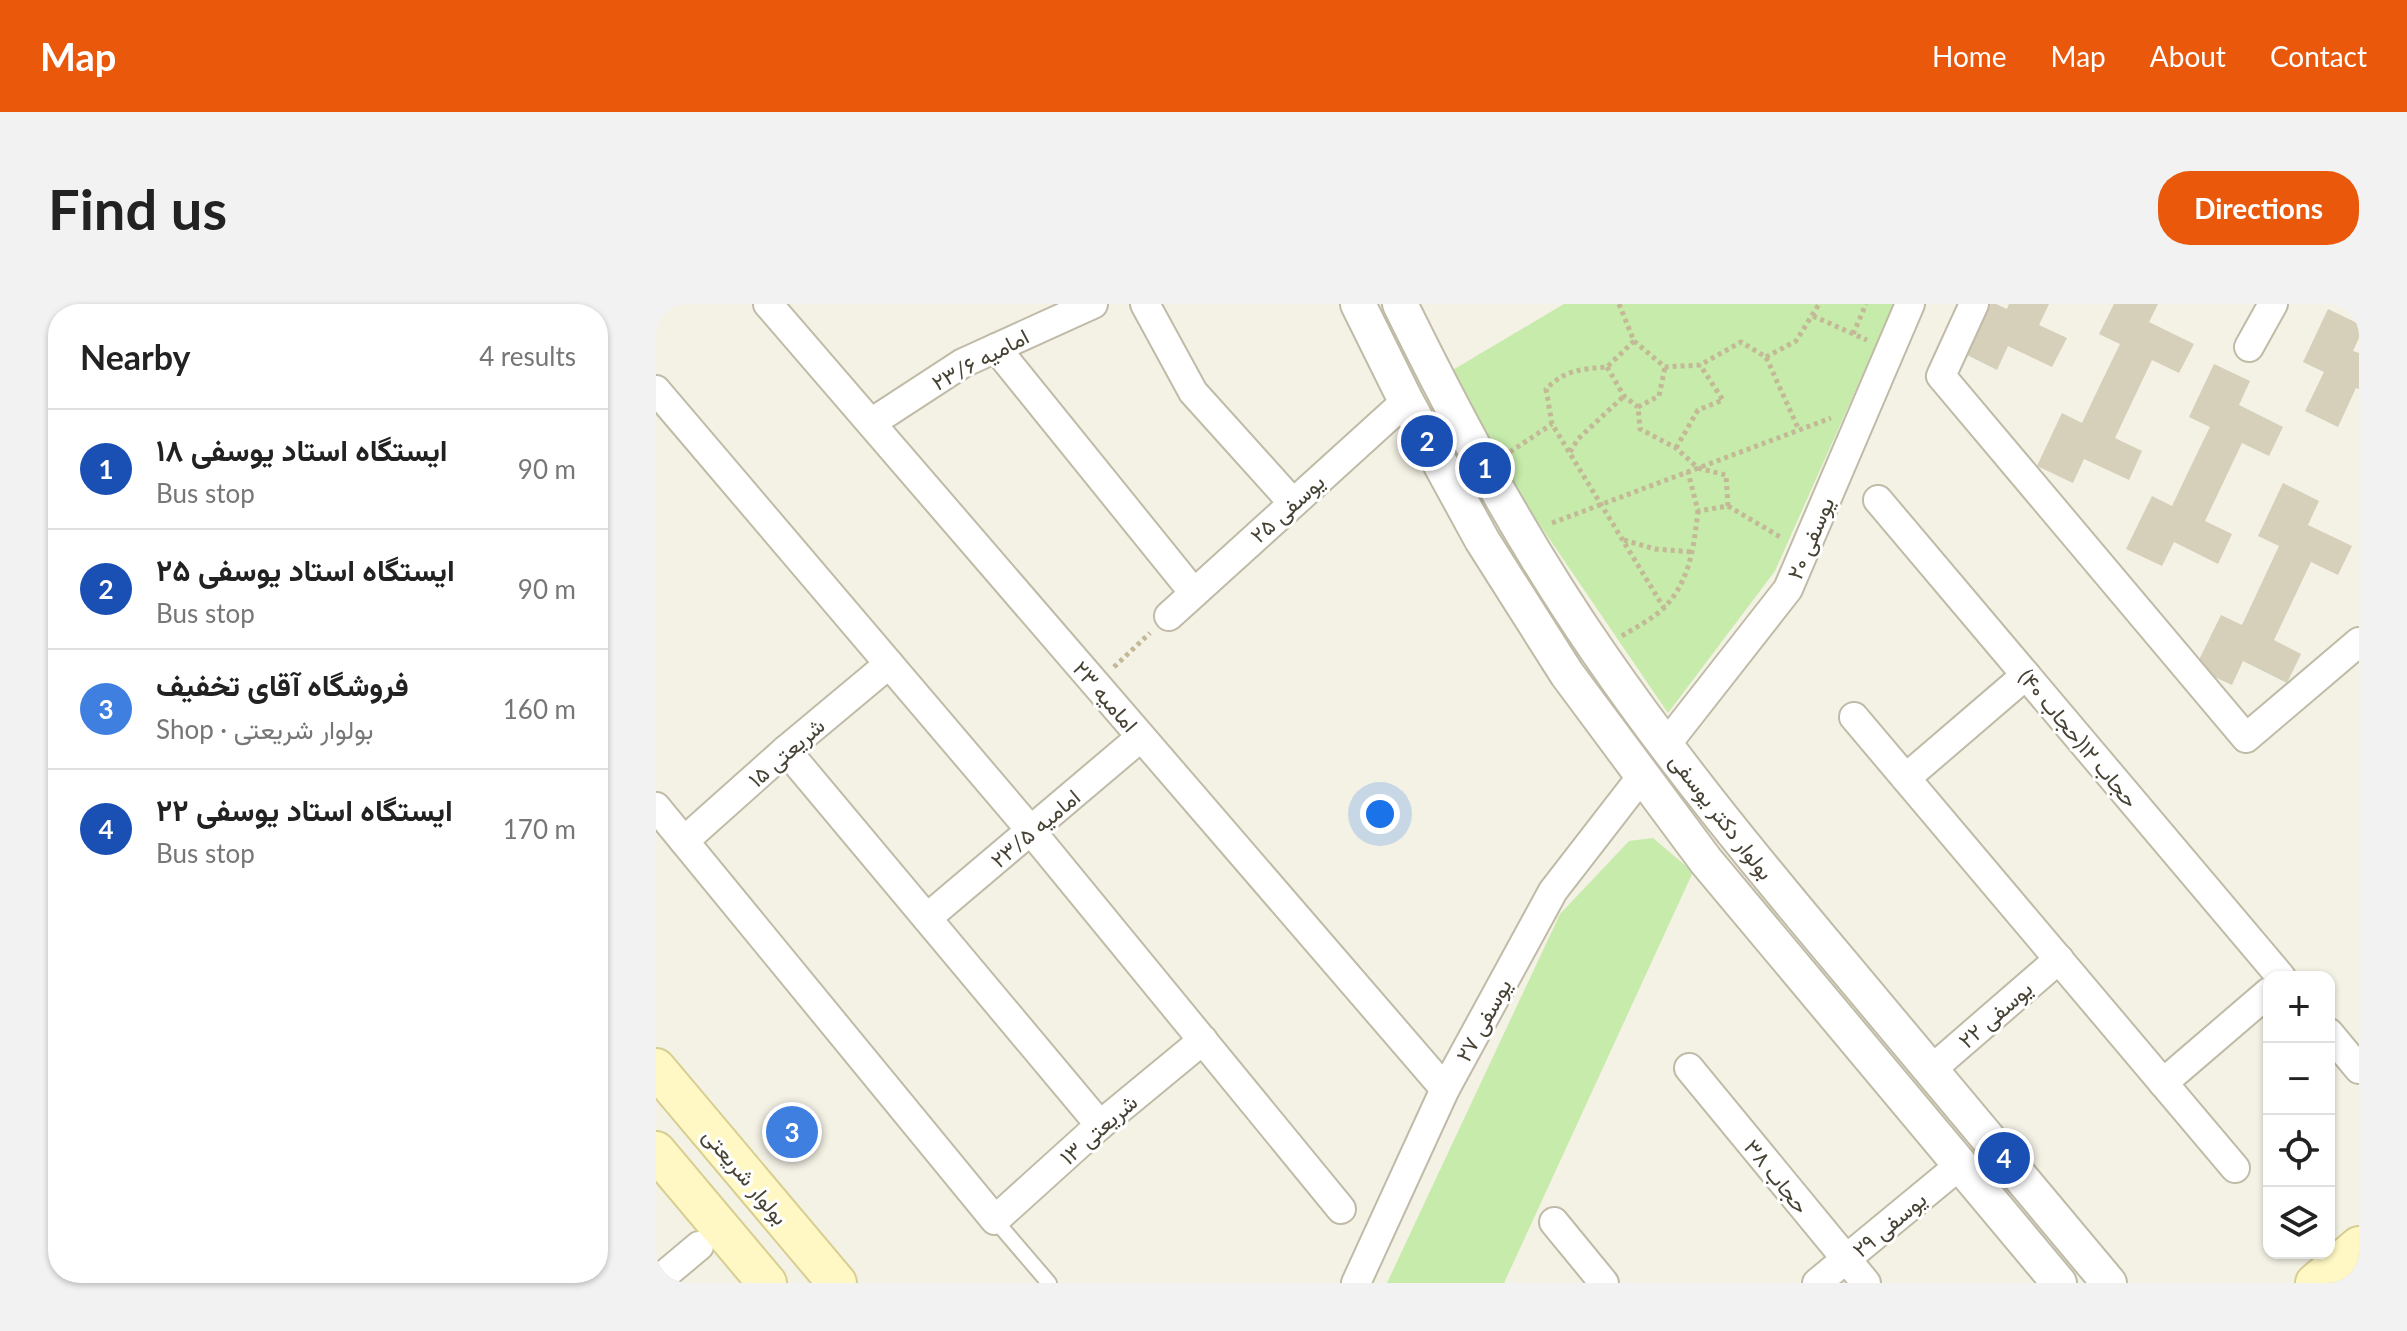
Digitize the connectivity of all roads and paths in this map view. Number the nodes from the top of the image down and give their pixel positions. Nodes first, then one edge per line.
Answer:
1 (768, 304) edge
2 (1093, 304) edge
3 (1145, 304) edge
4 (1358, 304) edge
5 (1400, 304) edge
6 (1619, 304) edge
7 (1819, 304) edge
8 (1866, 304) edge
9 (1910, 304) edge
10 (1974, 304) edge
11 (2273, 304) edge
12 (1813, 316) junction
13 (1853, 334) junction
14 (1634, 341) junction
15 (2249, 347) dead end
16 (996, 348) junction
17 (1889, 350) junction
18 (1766, 357) junction
19 (1700, 365) junction
20 (1607, 367) junction
21 (1665, 367) junction
22 (656, 390) edge
23 (1624, 396) junction
24 (1406, 401) junction
25 (1866, 405) junction
26 (1638, 407) junction
27 (871, 423) junction
28 (1552, 424) junction
29 (1799, 430) junction
30 (1676, 448) junction
31 (1570, 452) junction
32 (1485, 468) junction
33 (1698, 468) junction
34 (1688, 472) junction
35 (1878, 500) dead end
36 (1293, 503) junction
37 (1601, 505) junction
38 (1728, 506) junction
39 (1698, 511) junction
40 (1523, 534) junction
41 (1623, 540) junction
42 (1693, 552) junction
43 (1804, 552) junction
44 (1194, 593) junction
45 (1664, 608) junction
46 (1169, 616) joint
47 (2359, 642) edge
48 (1598, 652) junction
49 (889, 664) junction
50 (2026, 675) junction
51 (1095, 684) junction
52 (1854, 717) dead end
53 (1141, 737) junction
54 (1665, 746) junction
55 (786, 750) junction
56 (1642, 776) junction
57 (1906, 778) junction
58 (656, 807) edge
59 (1031, 831) junction
60 (684, 841) junction
61 (927, 918) junction
62 (2059, 959) junction
63 (2276, 971) edge
64 (2263, 997) edge
65 (1203, 1040) junction
66 (2335, 1040) edge
67 (656, 1068) edge
68 (1689, 1068) dead end
69 (2359, 1069) edge
70 (1931, 1070) junction
71 (2163, 1083) junction
72 (1445, 1089) junction
73 (1100, 1125) junction
74 (656, 1151) edge
75 (1960, 1165) junction
76 (2235, 1168) dead end
77 (1341, 1209) dead end
78 (995, 1220) junction
79 (1554, 1222) dead end
80 (699, 1246) dead end
81 (2359, 1246) edge
82 (1846, 1259) junction
83 (656, 1282) edge
84 (767, 1283) edge
85 (837, 1283) edge
86 (1049, 1283) edge
87 (1356, 1283) edge
88 (1604, 1283) edge
89 (1817, 1283) edge
90 (1866, 1283) edge
91 (2059, 1283) edge
92 (2109, 1283) edge
93 (2315, 1283) edge

1 - 27 street, امامیه ۲۳
2 - 16 street, امامیه ۲۳/۶
3 - 36 street
4 - 24 street, بولوار دکتر یوسفی
5 - 32 street, بولوار دکتر یوسفی
6 - 14 path
7 - 12 path
8 - 13 path
9 - 17 street, یوسفی ۲۰
10 - 47 street
11 - 15 street
12 - 13 path
12 - 18 path
13 - 17 path
14 - 20 path
14 - 21 path
16 - 27 street, امامیه ۲۳/۶
16 - 44 street
17 - 25 street, یوسفی ۲۰
18 - 19 path
18 - 29 path
19 - 21 path
19 - 30 path
20 - 23 path
20 - 28 path
21 - 26 path
22 - 49 street
23 - 26 path
23 - 31 path
24 - 36 street, یوسفی ۲۵
24 - 56 street, بولوار دکتر یوسفی
25 - 29 path
25 - 43 street, یوسفی ۲۰
26 - 30 path
27 - 51 street, امامیه ۲۳
28 - 31 path
28 - 32 path
29 - 33 path
30 - 33 path
31 - 37 path
32 - 40 street, بولوار دکتر یوسفی
33 - 34 path
33 - 38 path
34 - 37 path
34 - 39 path
35 - 50 street, حجاب ۱۲(حجاب ۴۰)
36 - 44 street, یوسفی ۲۵
37 - 40 path
37 - 41 path
38 - 39 path
38 - 43 path
39 - 42 path
40 - 48 street, بولوار دکتر یوسفی
41 - 42 path
41 - 45 path
42 - 45 path
43 - 54 street, یوسفی ۲۰
44 - 46 street, یوسفی ۲۵
45 - 48 path
46 - 51 path
48 - 54 street, بولوار دکتر یوسفی
49 - 55 street, شریعتی ۱۵
49 - 59 street
50 - 57 street
50 - 63 street, حجاب ۱۲(حجاب ۴۰)
51 - 53 street, امامیه ۲۳
52 - 57 street
53 - 59 street, امامیه ۲۳/۵
53 - 72 street, امامیه ۲۳
54 - 56 street
54 - 70 street, بولوار دکتر یوسفی
55 - 60 street, شریعتی ۱۵
55 - 61 street
56 - 72 street, یوسفی ۲۷
56 - 75 street, بولوار دکتر یوسفی
57 - 62 street
58 - 60 street
59 - 61 street, امامیه ۲۳/۵
59 - 65 street
60 - 78 street
61 - 73 street
62 - 70 street, یوسفی ۲۲
62 - 71 street
64 - 71 street
65 - 73 street, شریعتی ۱۳
65 - 77 street
66 - 69 street
67 - 85 main road, بولوار شریعتی
68 - 82 street, حجاب ۳۸
70 - 92 street, بولوار دکتر یوسفی
71 - 76 street
72 - 87 street, یوسفی ۲۷
73 - 78 street, شریعتی ۱۳
74 - 84 main road
75 - 82 street, یوسفی ۲۹
75 - 91 street, بولوار دکتر یوسفی
78 - 86 lane
79 - 88 street
80 - 83 street
81 - 93 main road
82 - 89 street, یوسفی ۲۹
82 - 90 street, حجاب ۳۸

